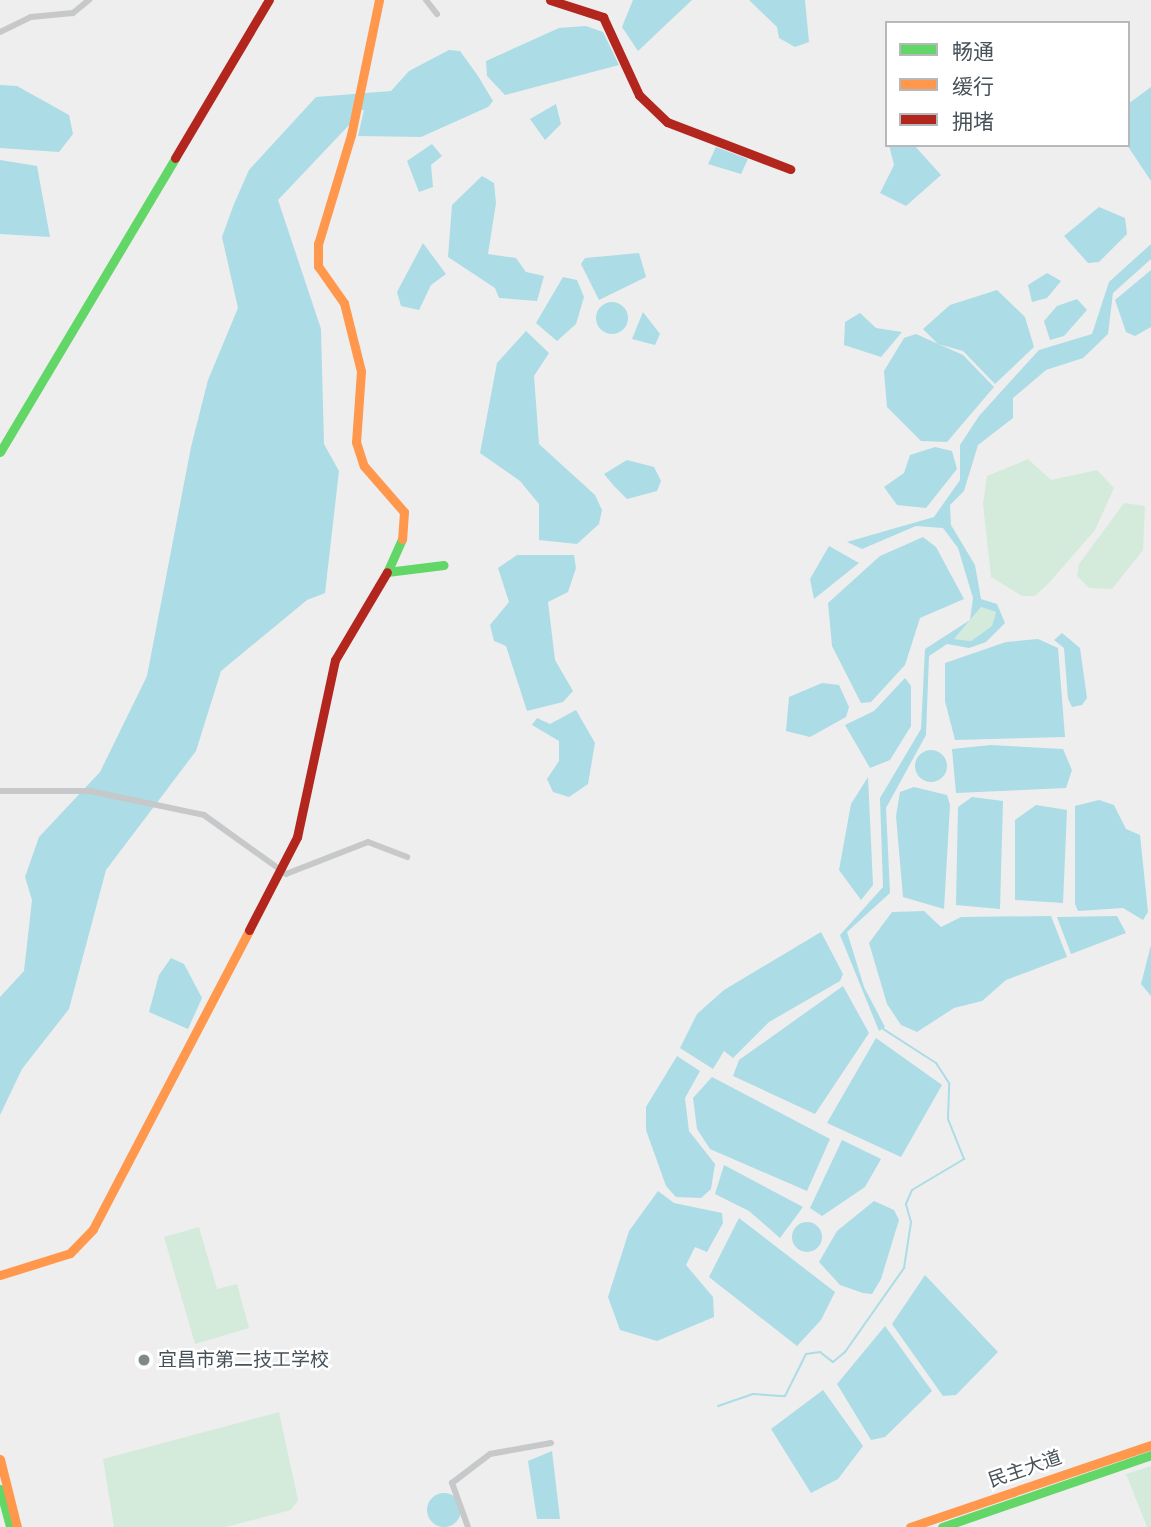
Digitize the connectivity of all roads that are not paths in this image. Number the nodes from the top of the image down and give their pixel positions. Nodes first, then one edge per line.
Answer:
1 (89, 0) edge
2 (269, 0) edge
3 (379, 0) edge
4 (426, 0) edge
5 (550, 0) edge
6 (437, 14) dead end
7 (0, 32) edge
8 (790, 169) dead end
9 (0, 452) edge
10 (444, 565) dead end
11 (387, 572) junction
12 (0, 791) edge
13 (407, 857) dead end
14 (279, 873) junction
15 (0, 1275) edge
16 (551, 1443) dead end
17 (1151, 1445) edge
18 (1151, 1455) edge
19 (0, 1459) edge
20 (0, 1489) edge
21 (10, 1527) edge
22 (18, 1527) edge
23 (468, 1527) edge
24 (910, 1527) edge
25 (942, 1527) edge

1 - 7 street
2 - 9 street
3 - 11 street
4 - 6 street
5 - 8 street
10 - 11 street
11 - 14 street
12 - 14 street
13 - 14 street
14 - 15 street
16 - 23 street
17 - 24 street, 民主大道
18 - 25 street, 民主大道
19 - 22 street
20 - 21 street

